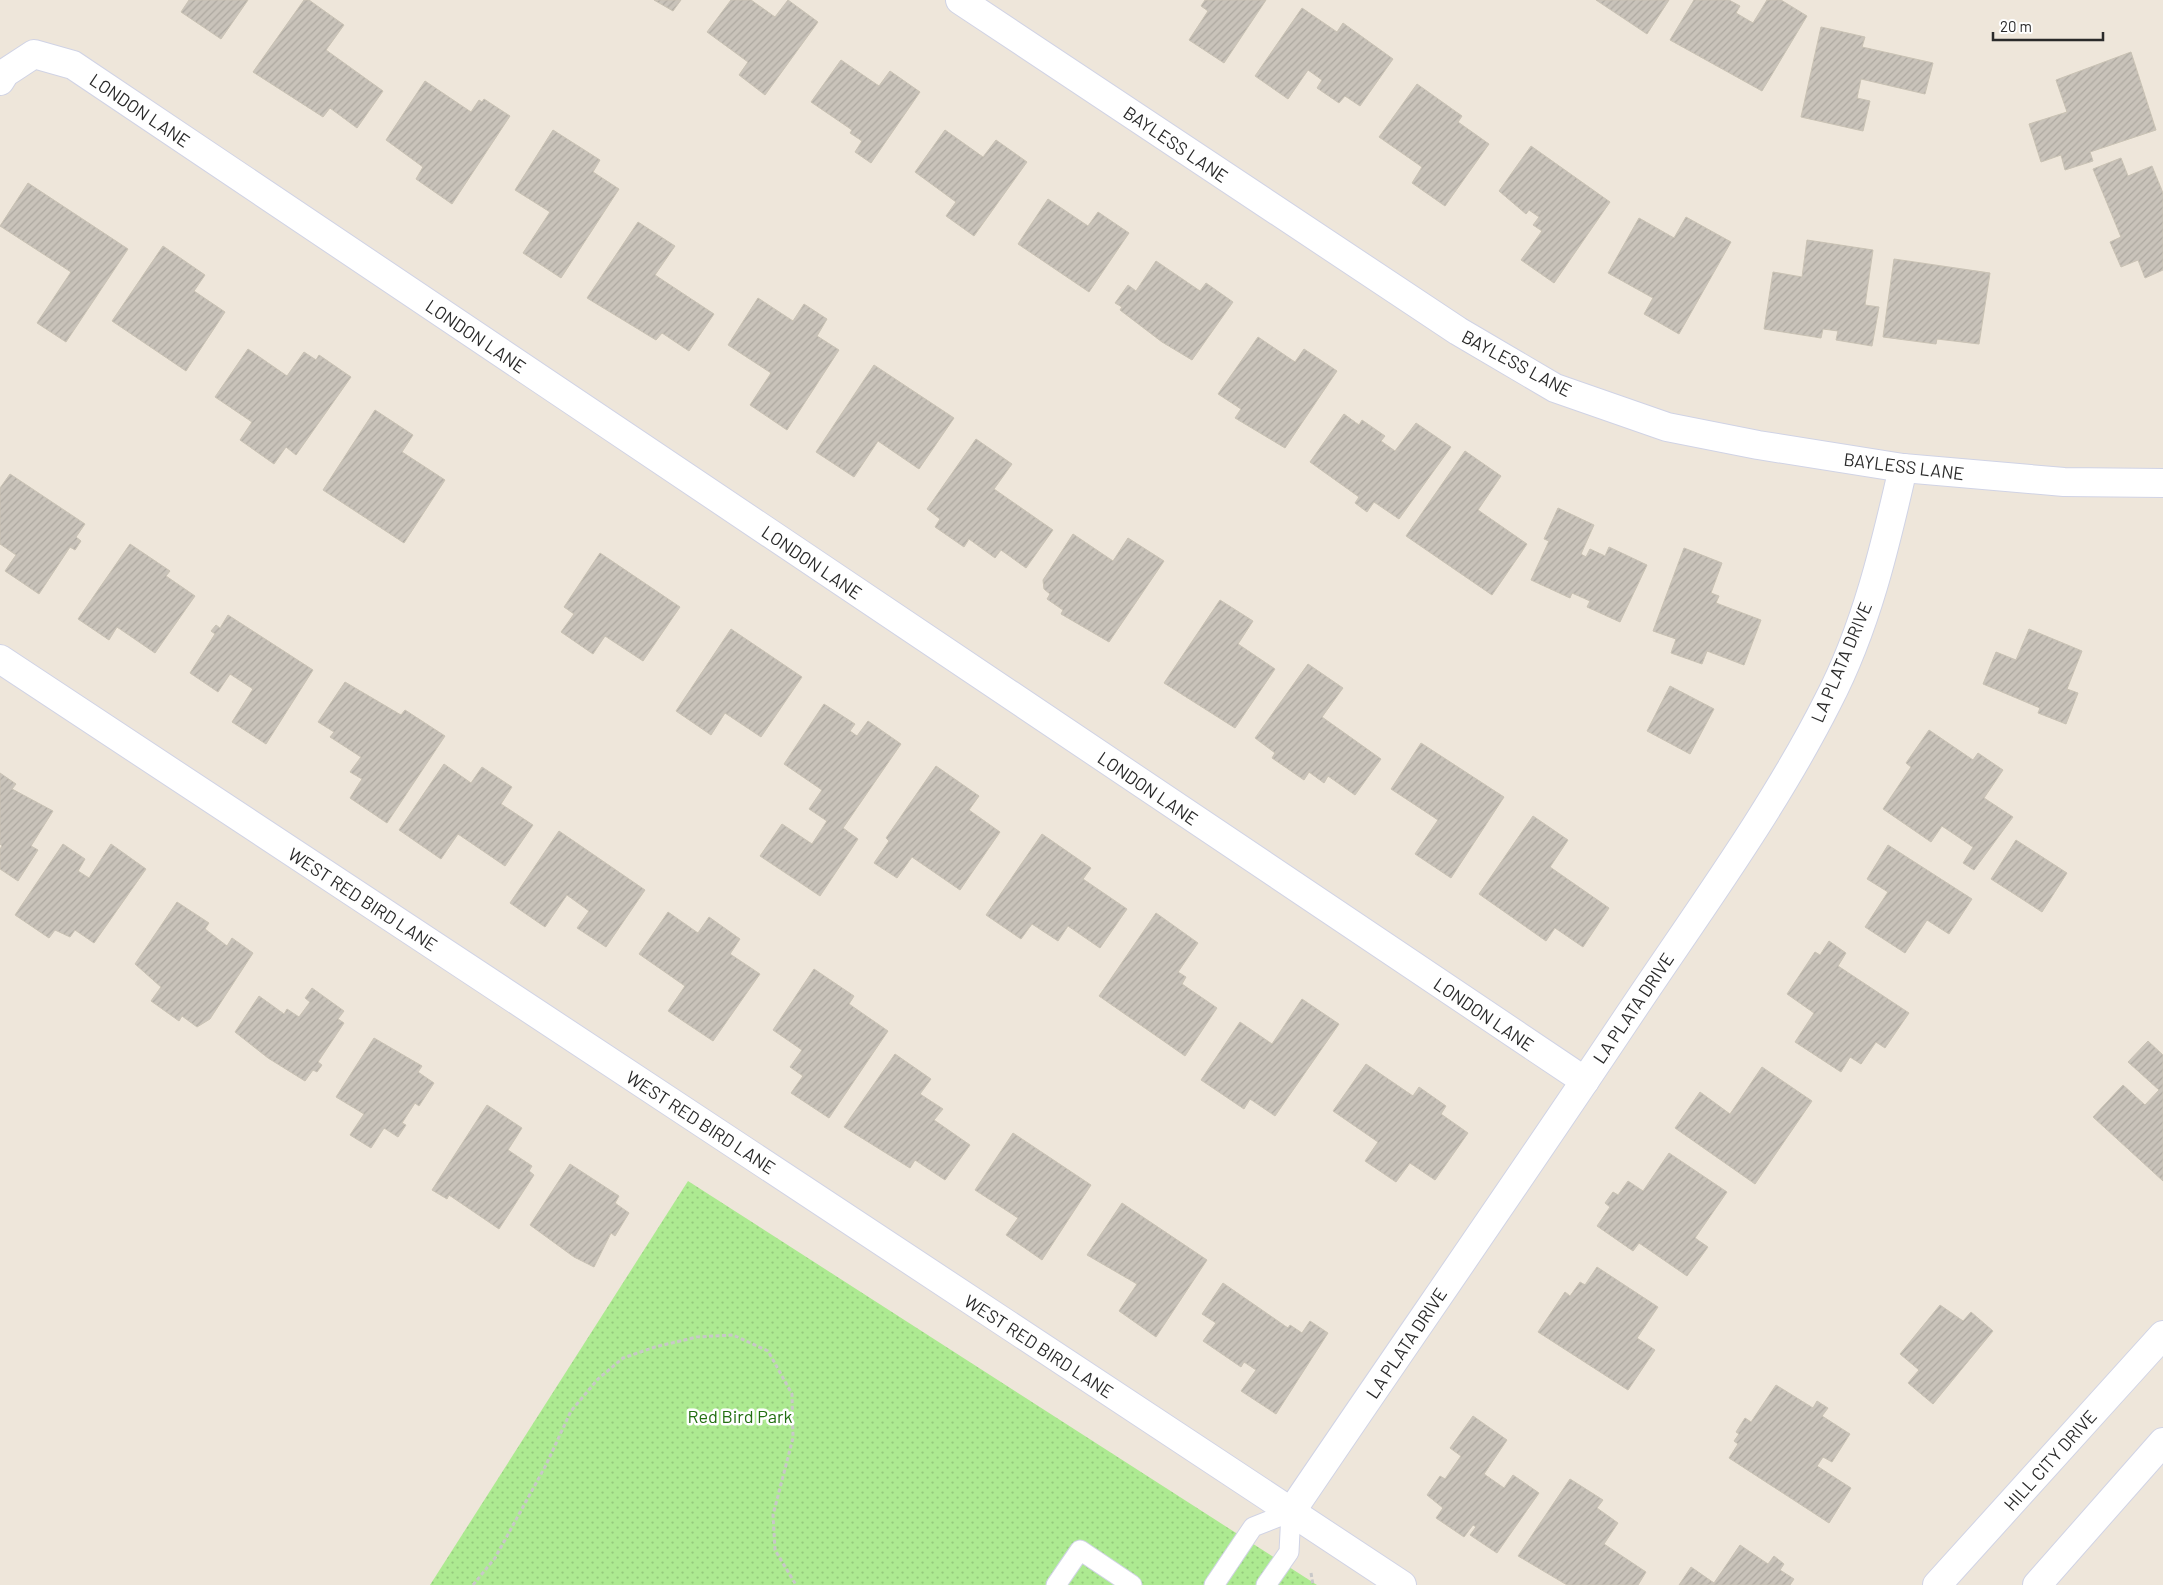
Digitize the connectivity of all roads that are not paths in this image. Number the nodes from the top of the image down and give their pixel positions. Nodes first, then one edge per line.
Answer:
1 (960, 0) edge
2 (0, 81) edge
3 (1903, 468) junction
4 (2163, 483) edge
5 (0, 659) edge
6 (1584, 1081) junction
7 (2163, 1335) edge
8 (2163, 1442) edge
9 (1291, 1512) junction
10 (1056, 1585) edge
11 (1132, 1585) edge
12 (1214, 1585) edge
13 (1266, 1585) edge
14 (1402, 1585) edge
15 (1937, 1585) edge
16 (2037, 1585) edge

1 - 3 street, BAYLESS LANE
2 - 6 street, LONDON LANE
3 - 4 street, BAYLESS LANE
3 - 6 street, LA PLATA DRIVE
5 - 9 street, WEST RED BIRD LANE
6 - 9 street, LA PLATA DRIVE
7 - 15 street, HILL CITY DRIVE
8 - 16 street
9 - 12 lane
9 - 13 lane
9 - 14 street, WEST RED BIRD LANE
10 - 11 lane

